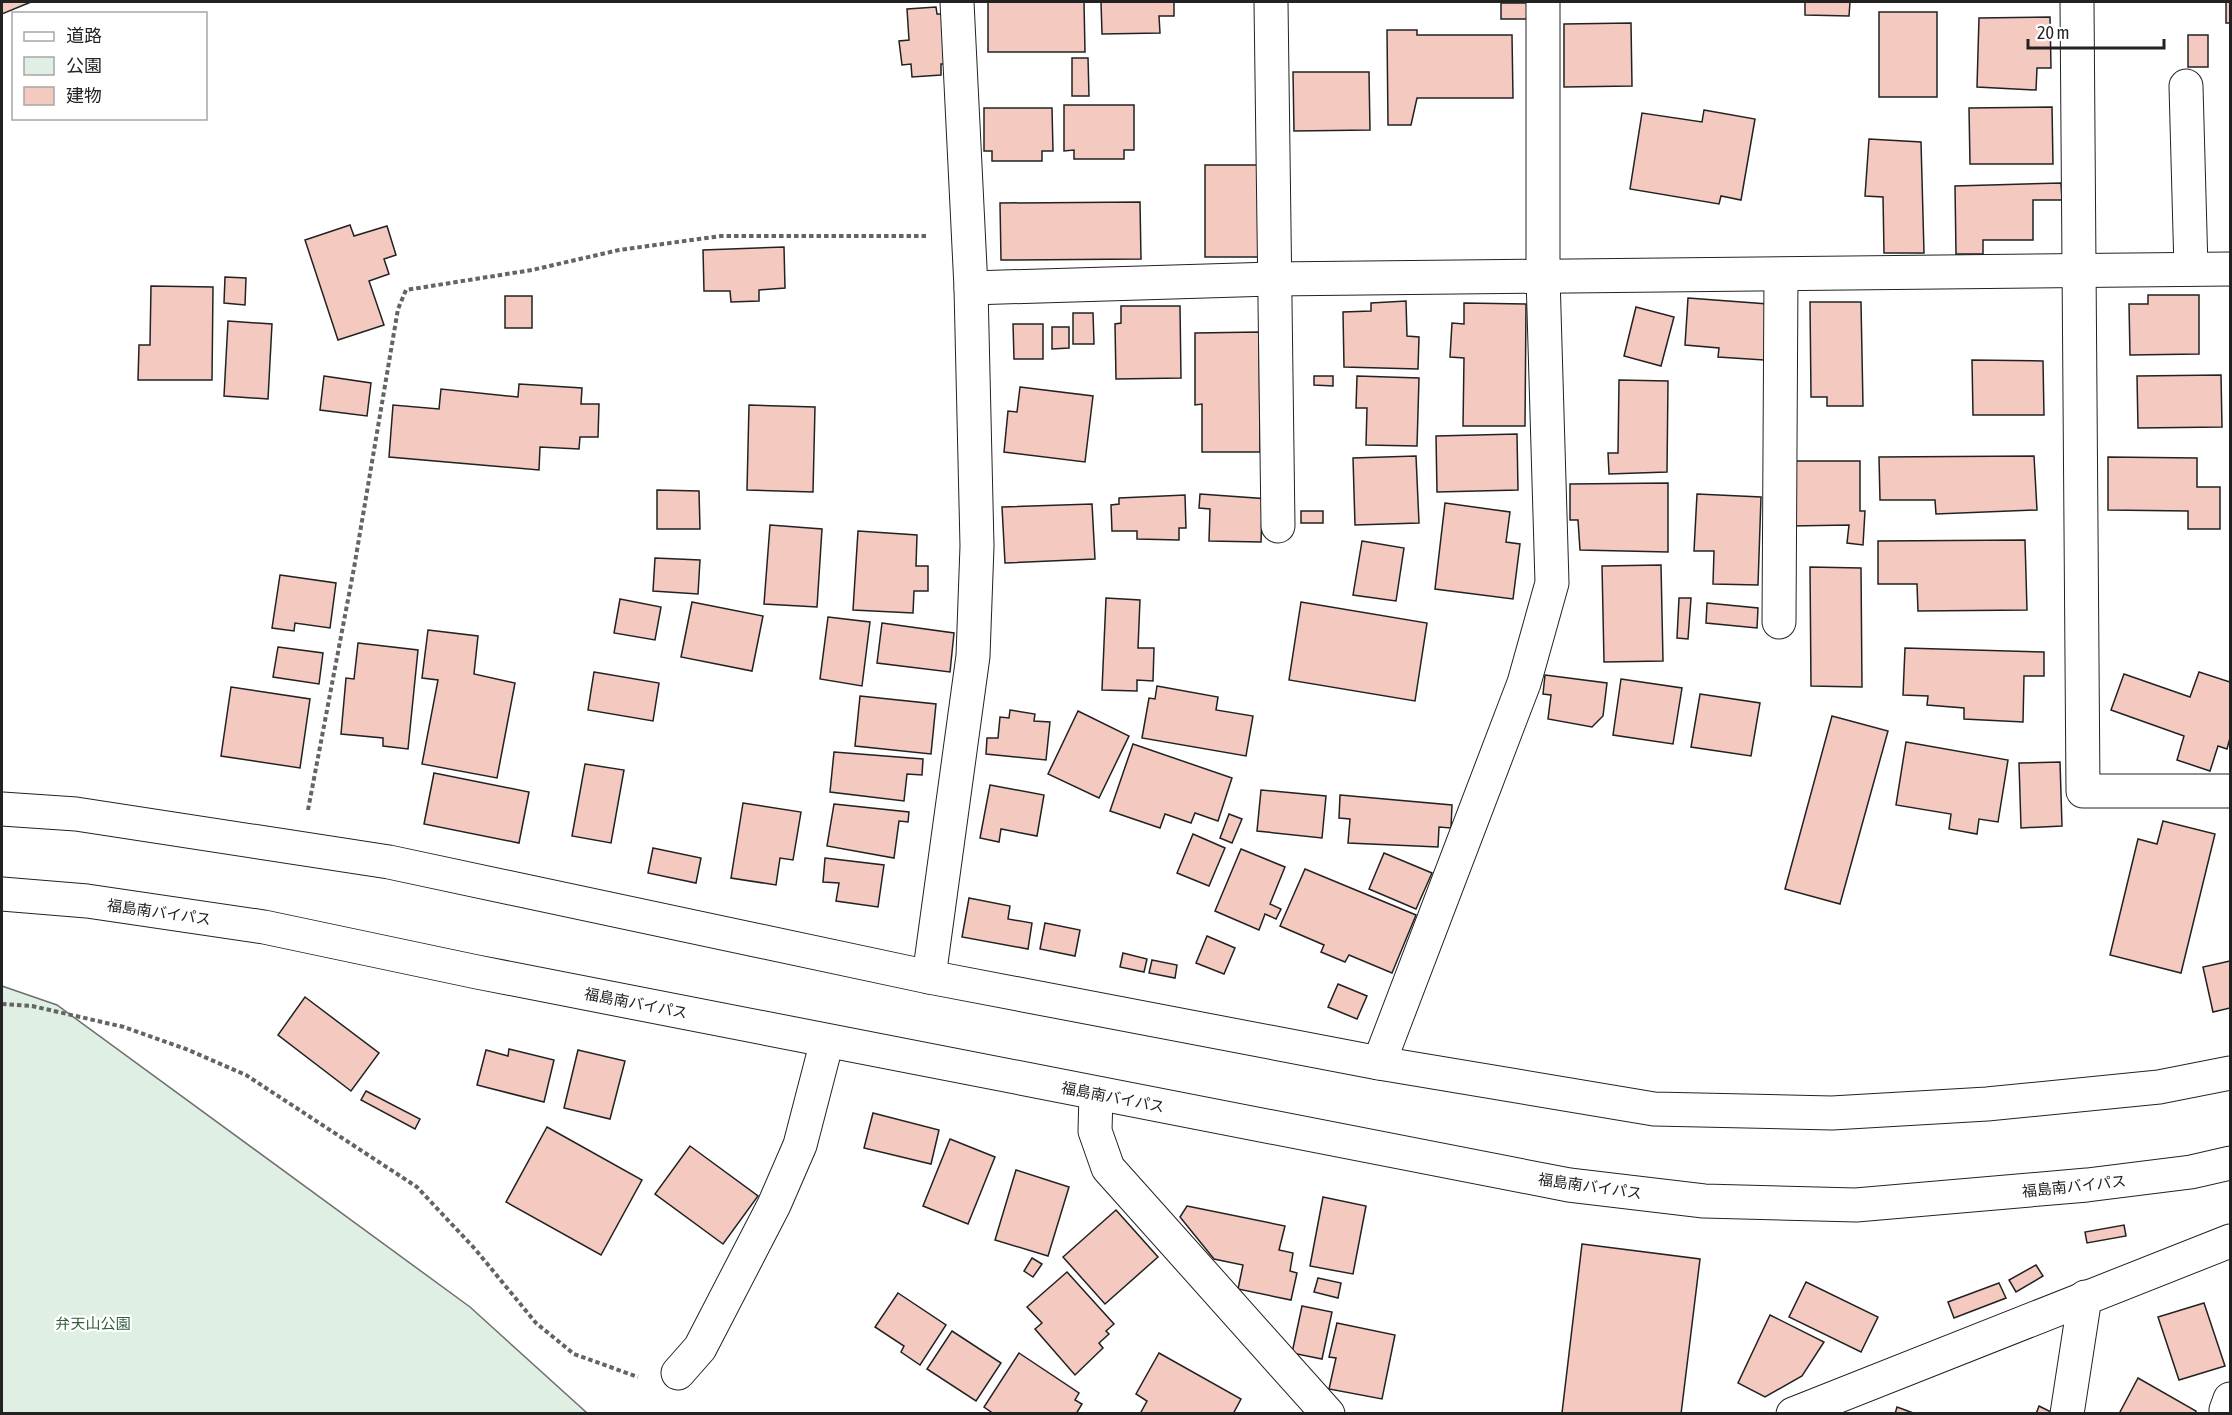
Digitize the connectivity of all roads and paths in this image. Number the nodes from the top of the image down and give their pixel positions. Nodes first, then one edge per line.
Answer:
1 (957, 2) edge
2 (1271, 2) edge
3 (1543, 2) edge
4 (2077, 2) edge
5 (2186, 86) dead end
6 (969, 236) junction
7 (2191, 269) junction
8 (2230, 269) edge
9 (2079, 272) junction
10 (1781, 275) junction
11 (1544, 277) junction
12 (1273, 279) junction
13 (971, 288) junction
14 (1278, 526) dead end
15 (1779, 622) dead end
16 (2230, 790) edge
17 (2, 809) edge
18 (300, 849) junction
19 (2, 894) edge
20 (929, 976) junction
21 (2, 1004) edge
22 (827, 1041) junction
23 (1379, 1063) junction
24 (2230, 1073) edge
25 (1096, 1094) junction
26 (2230, 1163) edge
27 (2230, 1241) edge
28 (2085, 1298) junction
29 (678, 1373) joint
30 (2230, 1399) edge
31 (1328, 1413) edge
32 (1793, 1413) edge
33 (2067, 1413) edge
34 (2228, 1413) edge

1 - 6 main road
2 - 12 main road
3 - 11 main road
4 - 9 main road
5 - 7 main road
6 - 13 main road
6 - 18 path
7 - 8 main road
7 - 9 main road
9 - 10 main road
9 - 16 main road
10 - 11 main road
10 - 15 main road
11 - 12 main road
11 - 23 main road
12 - 13 main road
12 - 14 main road
13 - 20 main road
17 - 18 main road
18 - 20 main road
19 - 22 main road, 福島南バイパス
20 - 23 main road
21 - 29 path
22 - 25 main road, 福島南バイパス
22 - 29 main road
23 - 24 main road
25 - 26 main road, 福島南バイパス
25 - 31 main road
27 - 28 main road
28 - 32 main road
28 - 33 main road
30 - 34 main road

